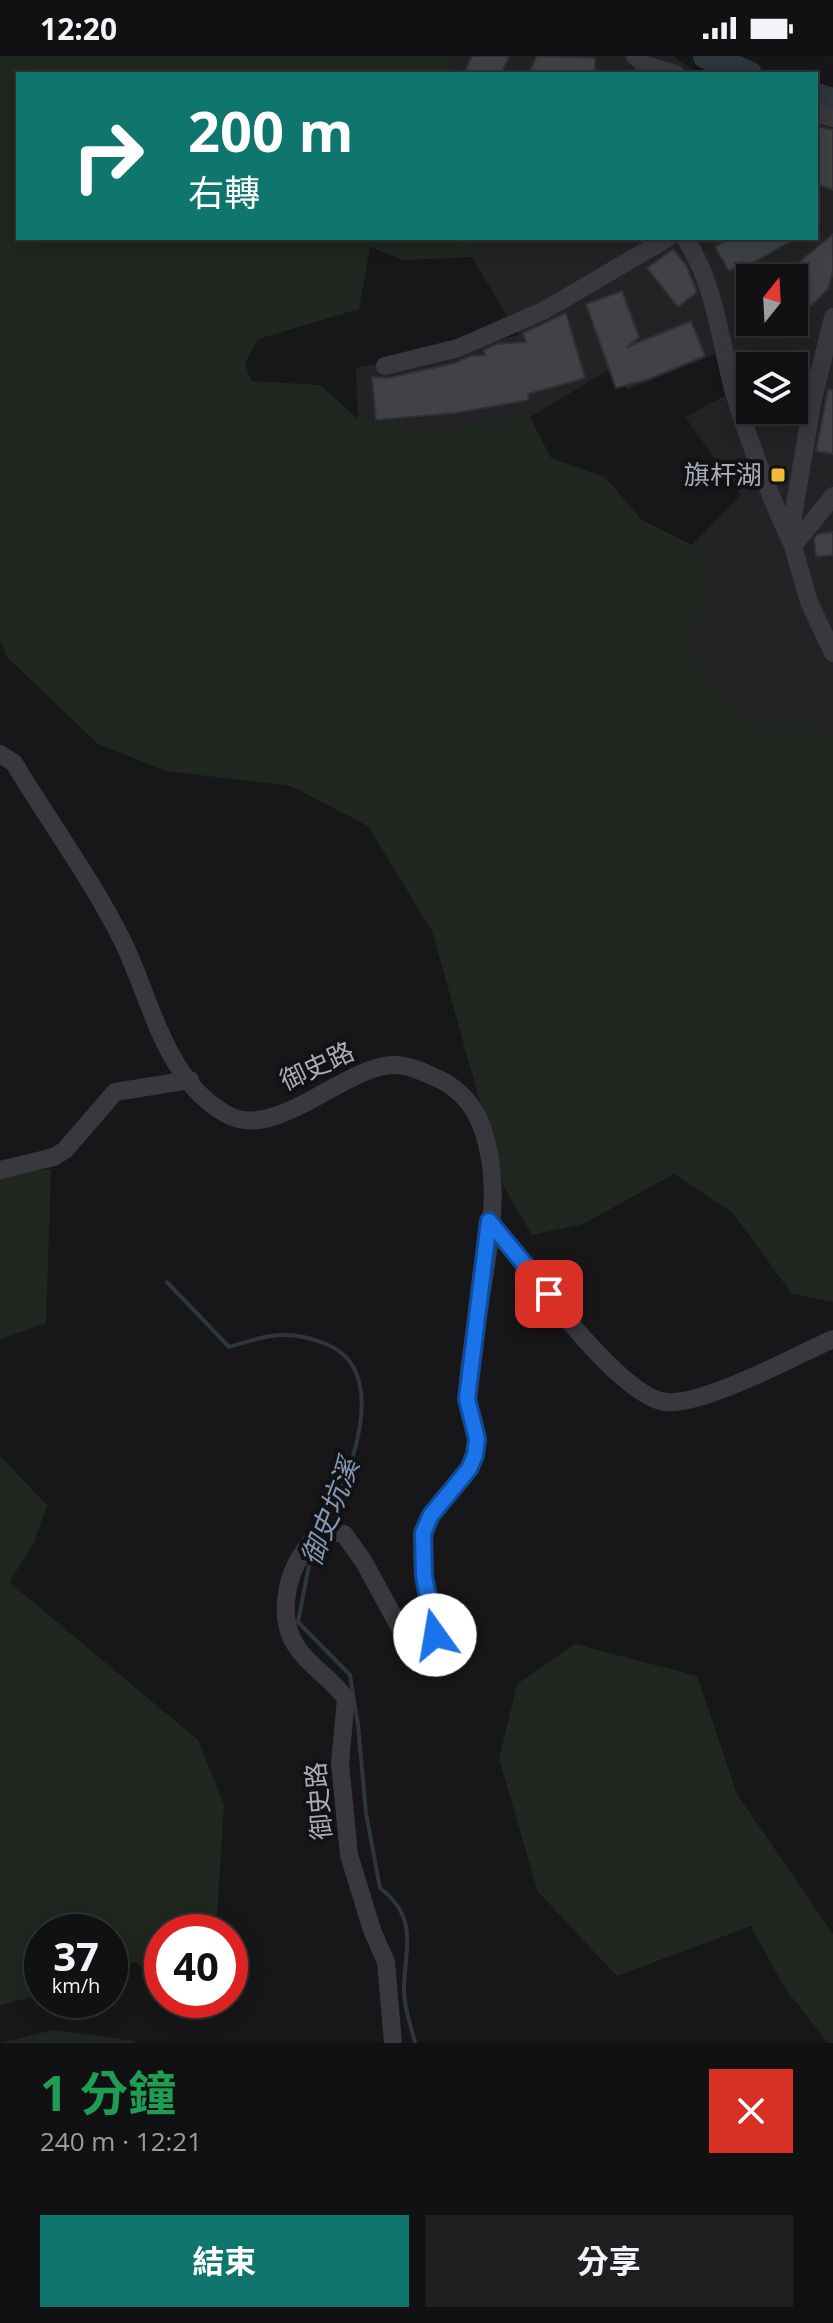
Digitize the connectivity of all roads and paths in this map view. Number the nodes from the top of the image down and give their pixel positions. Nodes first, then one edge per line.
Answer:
1 (635, 56) edge
2 (669, 72) edge
3 (665, 240) edge
4 (686, 240) edge
5 (833, 317) edge
6 (385, 366) dead end
7 (833, 496) edge
8 (793, 546) junction
9 (833, 653) edge
10 (0, 754) edge
11 (190, 1080) junction
12 (0, 1170) edge
13 (489, 1221) junction
14 (833, 1339) edge
15 (393, 2043) edge

1 - 2 street
3 - 6 street
4 - 8 street
5 - 8 street
7 - 8 street
8 - 9 street
10 - 11 street, 御史路
11 - 12 street
11 - 13 street, 御史路
13 - 14 street
13 - 15 street, 御史路

